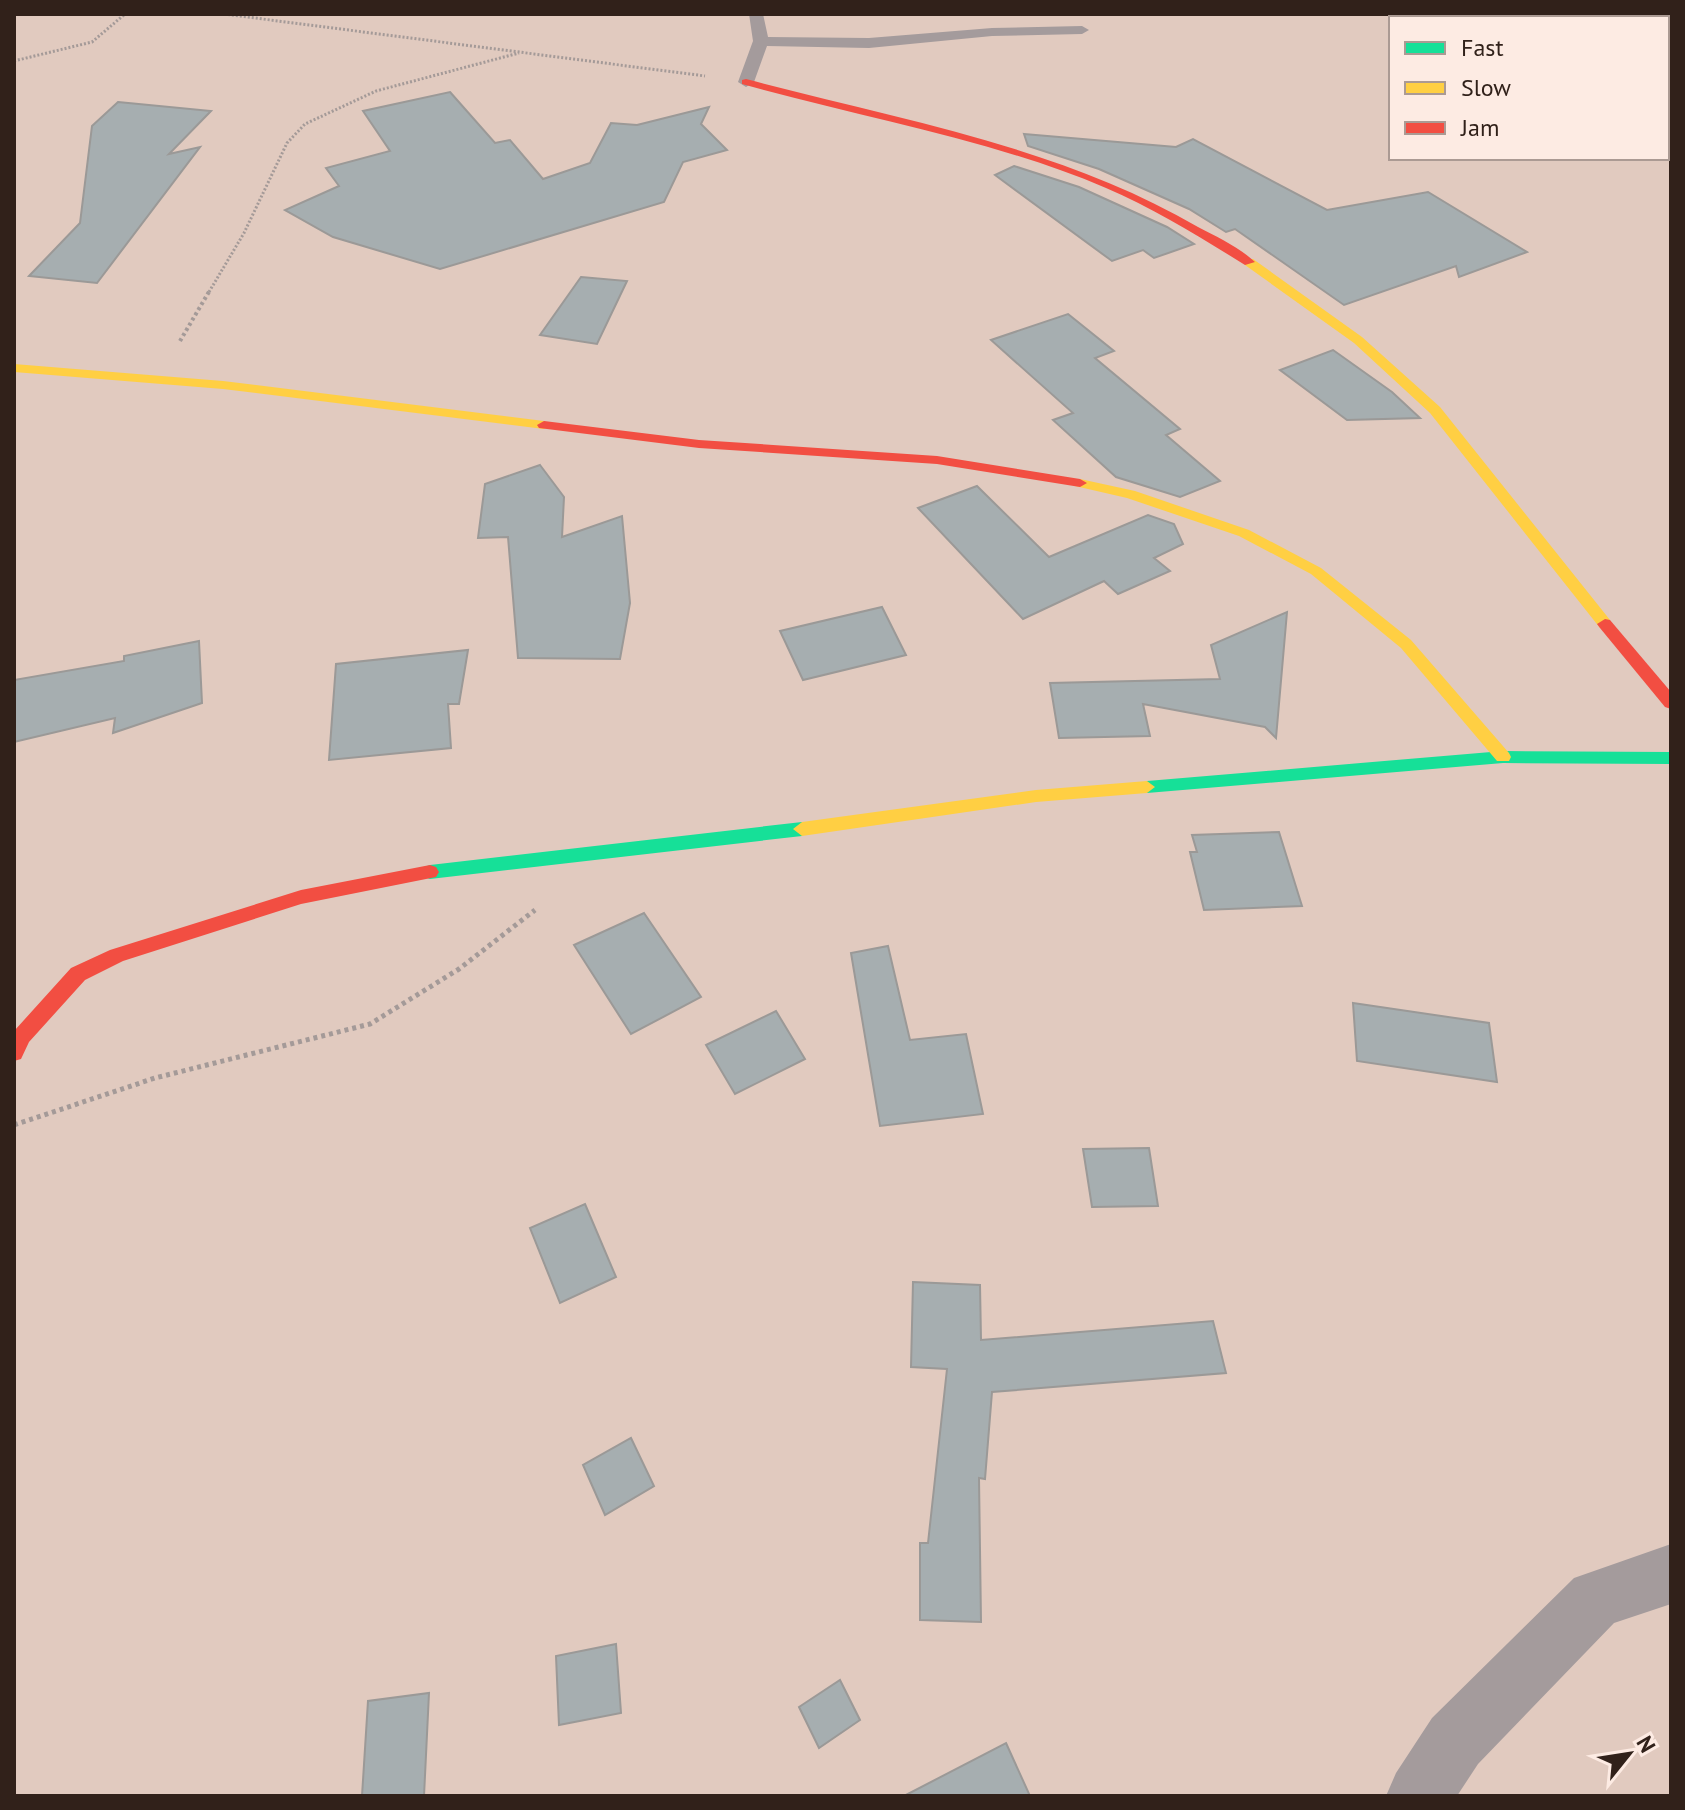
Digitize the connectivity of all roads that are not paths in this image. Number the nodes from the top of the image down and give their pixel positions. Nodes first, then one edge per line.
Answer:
1 (756, 14) edge
2 (1082, 30) dead end
3 (761, 41) junction
4 (746, 82) joint
5 (14, 368) edge
6 (1671, 703) edge
7 (1503, 757) junction
8 (1671, 758) edge
9 (14, 1053) edge
10 (1671, 1574) edge
11 (1419, 1796) edge

1 - 3 lane
2 - 3 lane
3 - 4 lane
4 - 6 street
5 - 7 street
7 - 8 street
7 - 9 street
10 - 11 street

